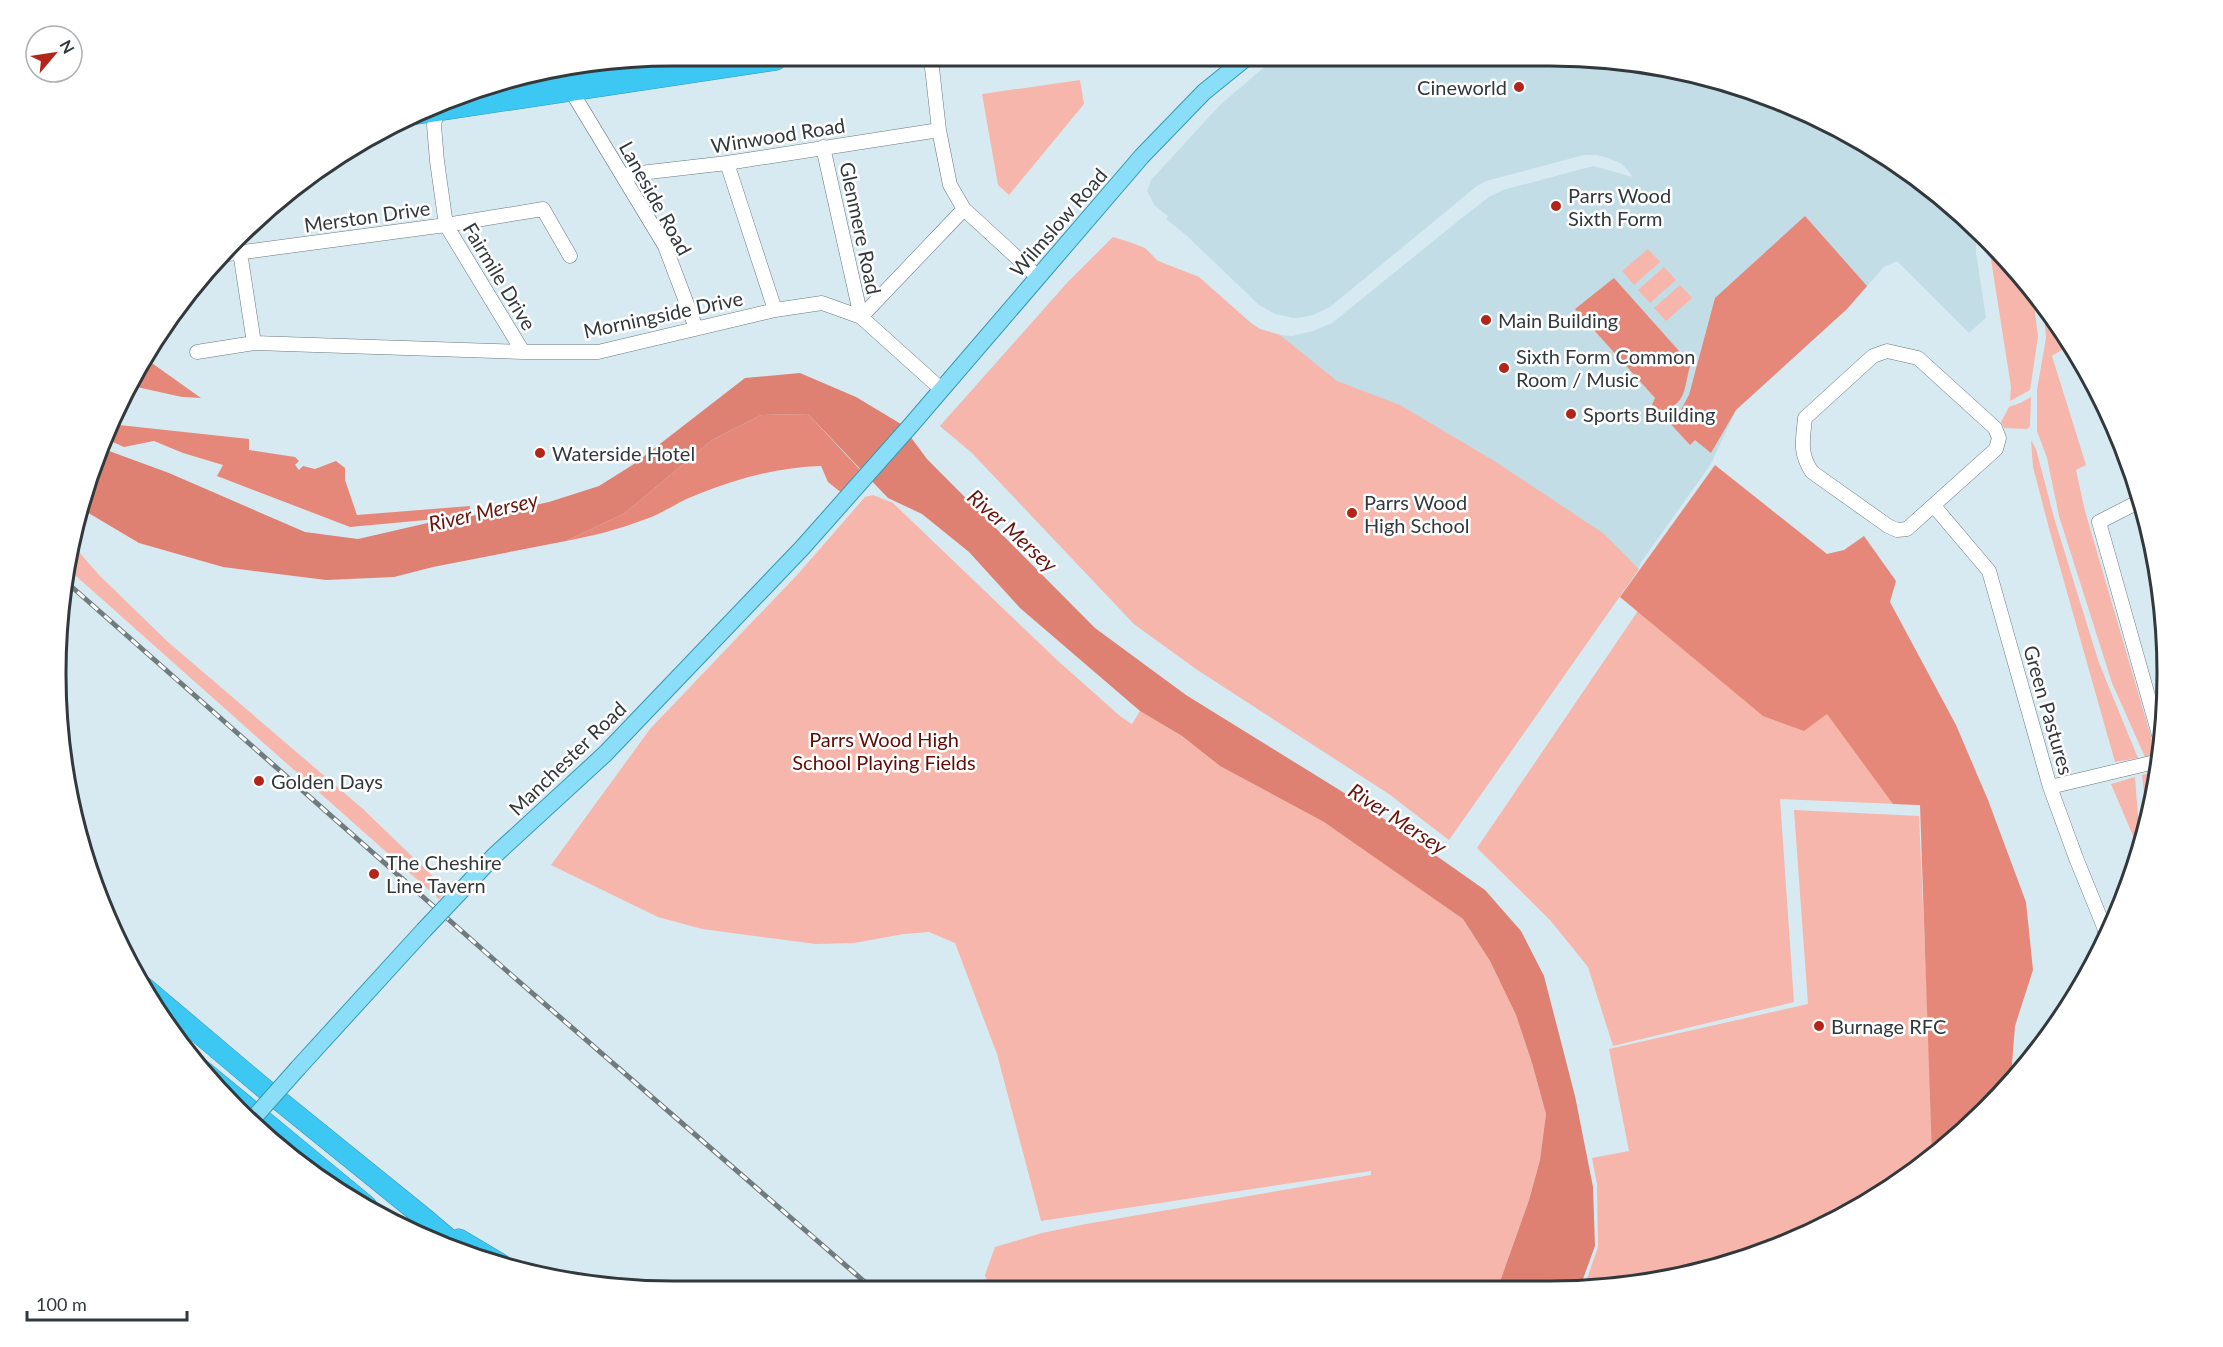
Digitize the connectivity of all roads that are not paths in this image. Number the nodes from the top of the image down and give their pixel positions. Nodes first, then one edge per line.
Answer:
1 (709, 66) edge
2 (932, 66) edge
3 (1236, 66) edge
4 (611, 69) edge
5 (564, 79) edge
6 (532, 83) edge
7 (477, 98) edge
8 (436, 114) edge
9 (939, 130) junction
10 (823, 147) junction
11 (727, 163) junction
12 (623, 175) junction
13 (963, 209) junction
14 (446, 225) junction
15 (240, 252) junction
16 (236, 253) edge
17 (570, 256) dead end
18 (1038, 277) junction
19 (775, 310) junction
20 (861, 317) junction
21 (696, 328) junction
22 (254, 343) junction
23 (196, 352) dead end
24 (523, 352) junction
25 (941, 389) junction
26 (912, 424) joint
27 (2133, 505) edge
28 (1934, 506) junction
29 (2155, 721) edge
30 (2150, 763) edge
31 (2050, 787) junction
32 (2103, 924) edge
33 (163, 1003) edge
34 (257, 1115) edge
35 (259, 1117) edge
36 (317, 1165) edge
37 (428, 1221) junction
38 (447, 1237) edge
39 (471, 1246) edge

1 - 5 highway
2 - 9 street
3 - 18 main road, Wilmslow Road
4 - 5 highway
5 - 6 highway
5 - 7 highway
5 - 12 street, Laneside Road
8 - 14 street, Fairmile Drive
9 - 10 street, Winwood Road
9 - 13 street
10 - 11 street, Winwood Road
10 - 20 street, Glenmere Road
11 - 12 street, Winwood Road
11 - 19 street
12 - 21 street, Laneside Road
13 - 18 street
13 - 20 street
14 - 15 street, Merston Drive
14 - 17 street, Merston Drive
14 - 24 street, Fairmile Drive
15 - 16 street, Merston Drive
15 - 22 street
18 - 25 main road, Wilmslow Road
19 - 20 street, Morningside Drive
19 - 21 street, Morningside Drive
20 - 25 street, Morningside Drive
21 - 24 street, Morningside Drive
22 - 23 street, Morningside Drive
22 - 24 street, Morningside Drive
25 - 26 main road, Wilmslow Road
26 - 34 main road, Manchester Road, bridge
27 - 29 street
28 - 28 street
28 - 31 street, Green Pastures
30 - 31 street
31 - 32 street, Green Pastures
33 - 37 highway
35 - 36 highway
37 - 38 highway
37 - 39 highway

